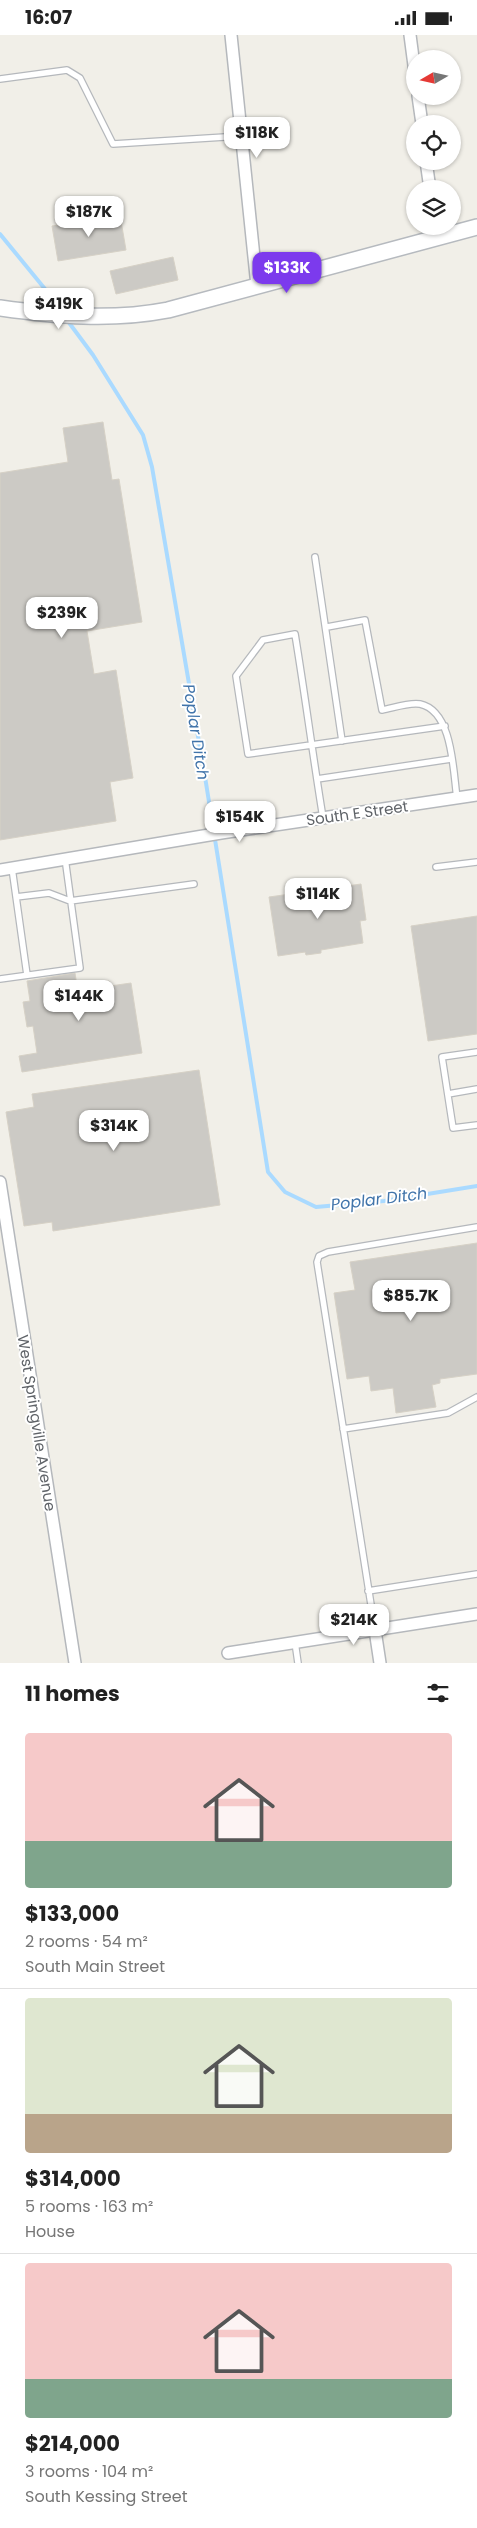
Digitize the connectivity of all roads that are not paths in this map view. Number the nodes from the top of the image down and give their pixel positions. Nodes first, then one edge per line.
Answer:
1 (231, 35) edge
2 (410, 35) edge
3 (412, 50) edge
4 (0, 79) edge
5 (242, 136) junction
6 (477, 227) edge
7 (461, 229) edge
8 (429, 235) edge
9 (257, 286) junction
10 (0, 308) edge
11 (315, 557) dead end
12 (327, 627) junction
13 (445, 726) junction
14 (342, 741) junction
15 (312, 746) junction
16 (451, 759) junction
17 (317, 779) junction
18 (477, 795) edge
19 (457, 798) junction
20 (323, 818) junction
21 (65, 858) junction
22 (477, 862) edge
23 (436, 867) dead end
24 (6, 869) edge
25 (194, 884) dead end
26 (16, 897) junction
27 (70, 901) junction
28 (27, 975) junction
29 (0, 979) edge
30 (477, 1052) edge
31 (477, 1089) edge
32 (448, 1094) junction
33 (477, 1125) edge
34 (0, 1182) edge
35 (477, 1227) edge
36 (477, 1397) edge
37 (343, 1429) junction
38 (477, 1574) edge
39 (368, 1591) junction
40 (477, 1614) edge
41 (374, 1630) junction
42 (295, 1642) junction
43 (228, 1658) edge
44 (75, 1663) edge
45 (298, 1663) edge
46 (380, 1663) edge

1 - 5 street
2 - 3 street
4 - 5 lane
5 - 9 street
6 - 7 main road
8 - 9 main road
9 - 10 main road
11 - 12 lane
12 - 13 lane
12 - 14 lane
13 - 14 lane
13 - 16 lane
14 - 15 lane
15 - 15 lane
15 - 17 lane
16 - 17 lane
16 - 19 lane
17 - 20 lane
18 - 19 street, South E Street
19 - 20 street, South E Street
20 - 21 street, South E Street
21 - 24 street, South E Street
21 - 27 lane
22 - 23 lane
24 - 26 lane
25 - 27 lane
26 - 27 lane
26 - 28 lane
27 - 28 lane
28 - 29 lane
30 - 32 lane
31 - 32 lane
32 - 33 lane
34 - 44 street, West Springville Avenue
35 - 37 lane
36 - 37 lane
37 - 39 lane
38 - 39 lane
39 - 41 lane
40 - 41 street
41 - 42 street
41 - 46 street
42 - 43 street
42 - 45 lane

